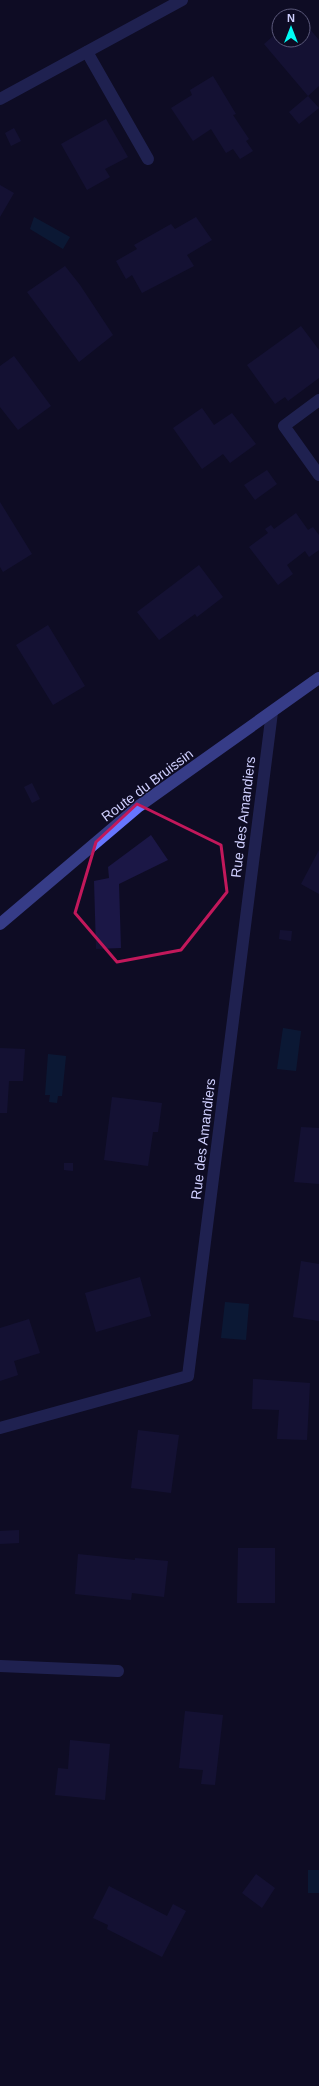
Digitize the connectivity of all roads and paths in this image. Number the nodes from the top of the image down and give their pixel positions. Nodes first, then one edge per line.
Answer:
1 (182, 0) edge
2 (87, 52) junction
3 (0, 99) edge
4 (148, 159) dead end
5 (319, 400) edge
6 (319, 475) edge
7 (319, 678) edge
8 (272, 712) junction
9 (0, 924) edge
10 (0, 1428) edge
11 (0, 1666) edge
12 (118, 1671) dead end

1 - 2 street
2 - 3 street
2 - 4 street
5 - 6 street
7 - 8 street, Route du Bruissin
8 - 9 street, Route du Bruissin
8 - 10 street, Rue des Amandiers
11 - 12 street

